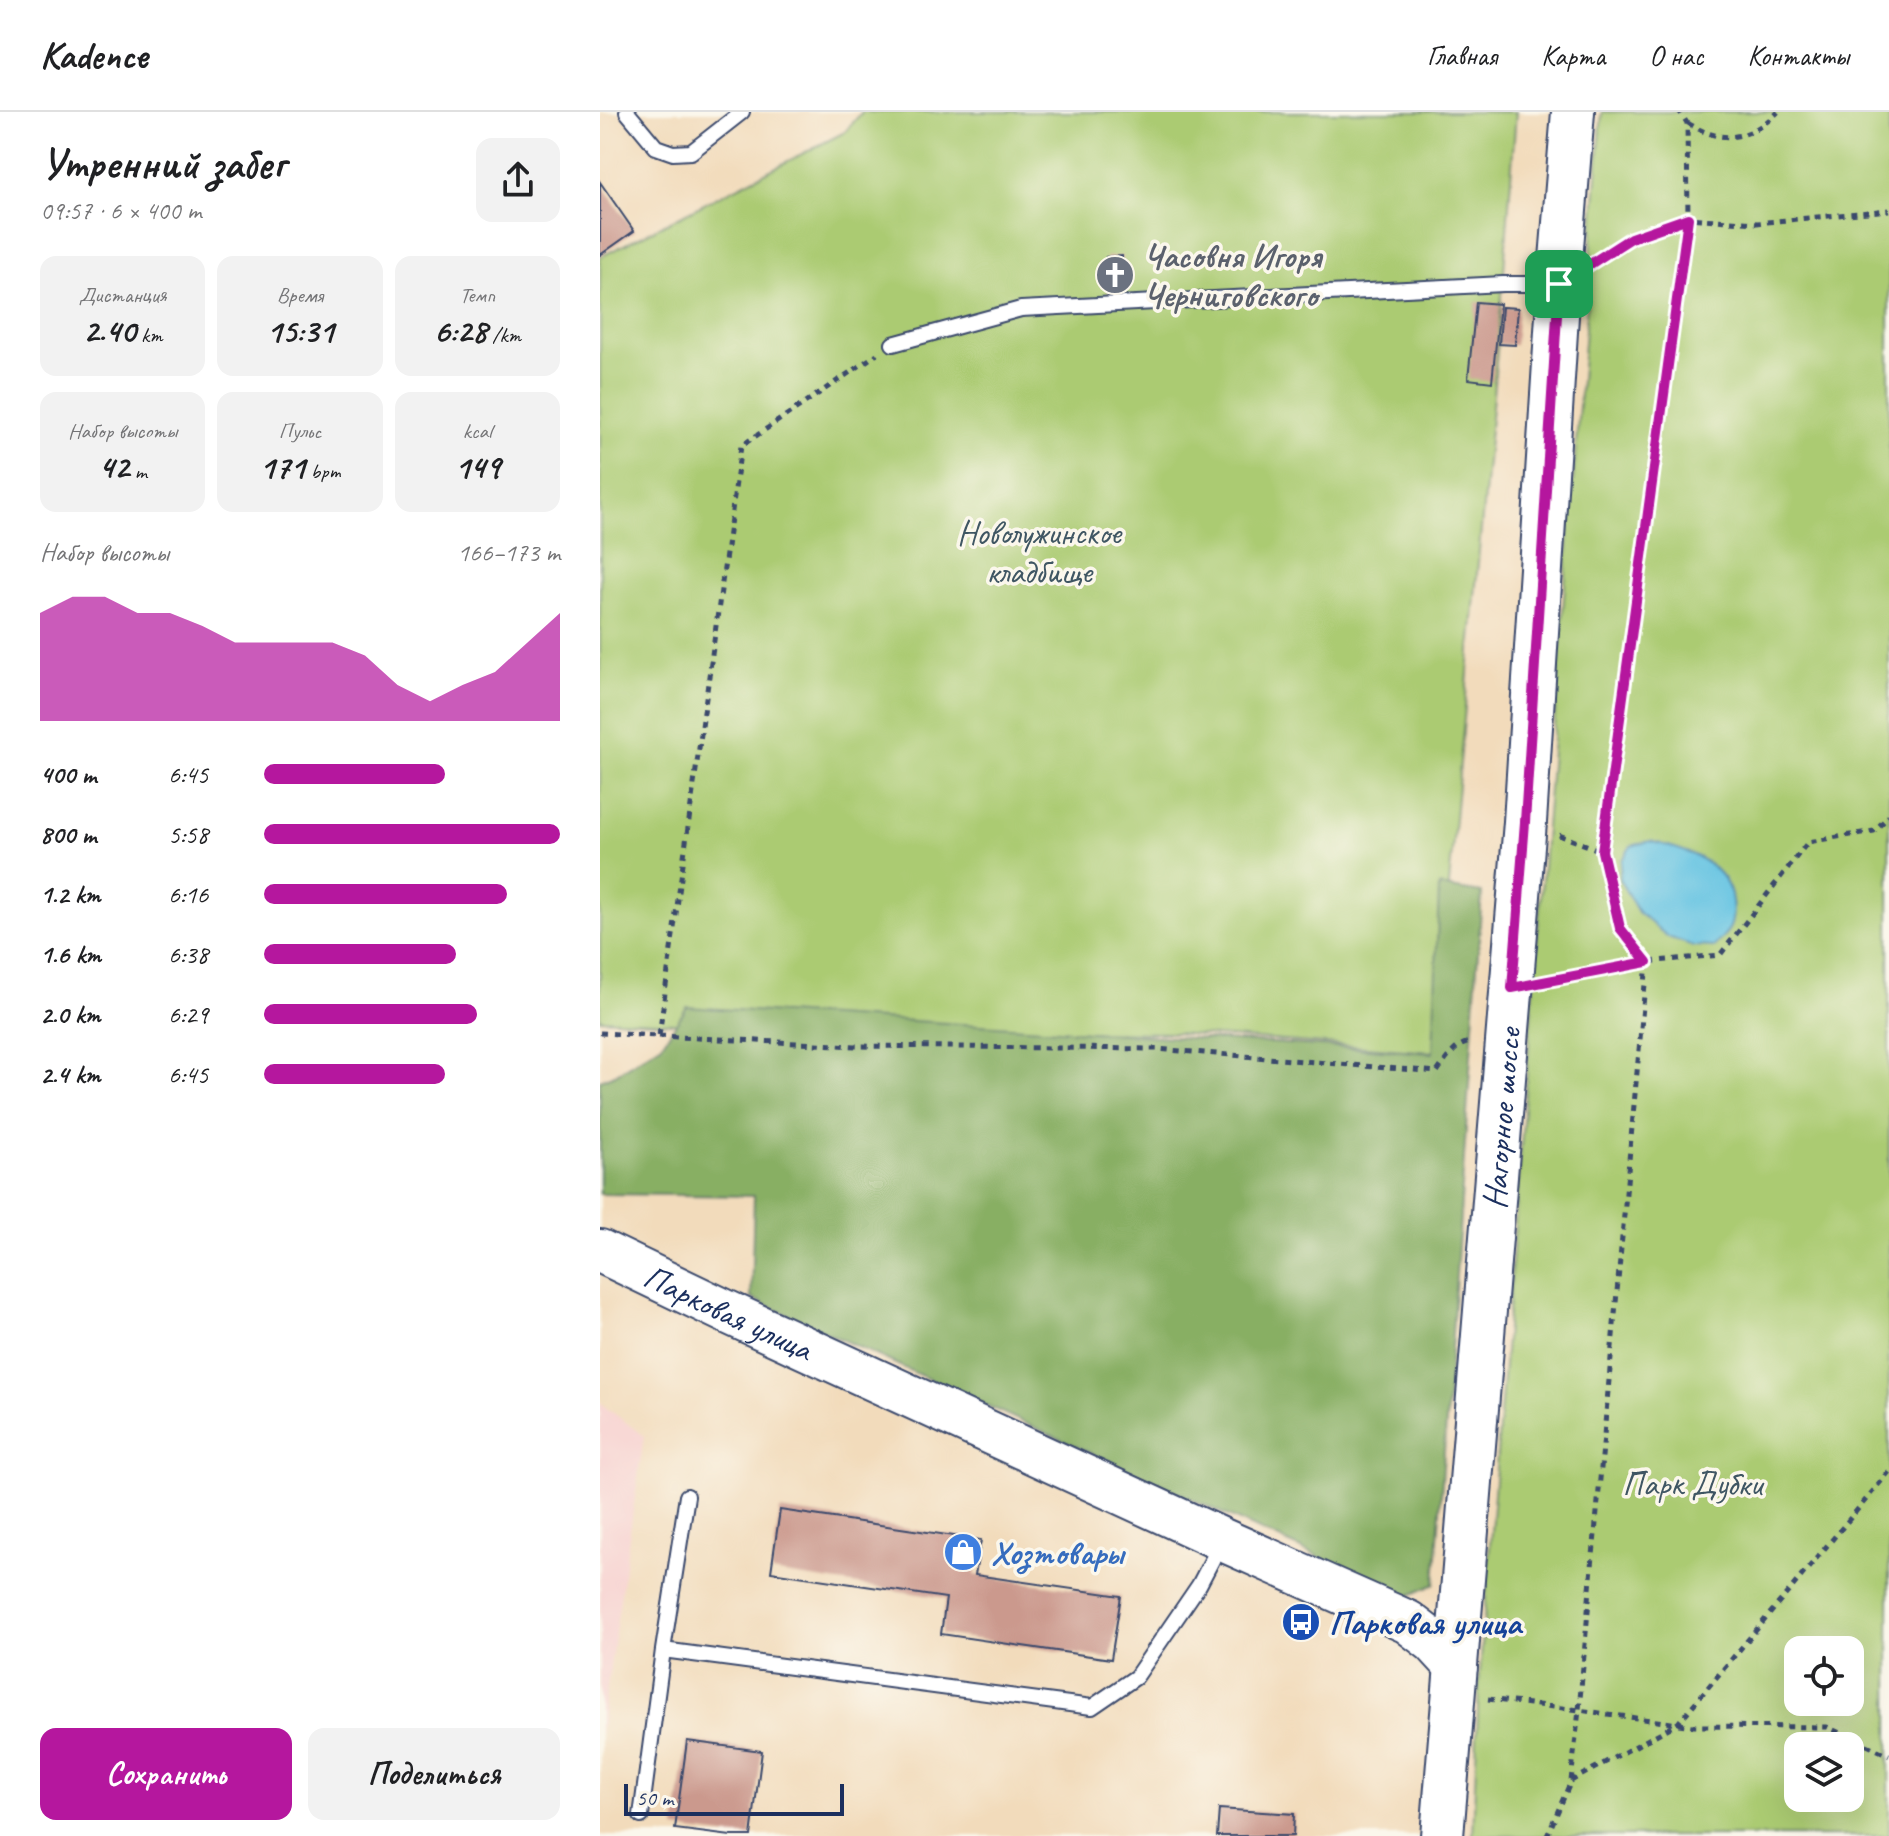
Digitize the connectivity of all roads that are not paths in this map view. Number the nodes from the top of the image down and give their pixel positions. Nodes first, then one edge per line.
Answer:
1 (627, 112) edge
2 (742, 112) edge
3 (1573, 112) edge
4 (1559, 284) junction
5 (893, 344) road end
6 (600, 1251) edge
7 (687, 1496) dead end
8 (1223, 1540) junction
9 (663, 1650) junction
10 (1456, 1666) junction
11 (641, 1816) dead end
12 (1442, 1836) edge

1 - 2 lane
3 - 4 street, Нагорное шоссе
4 - 5 lane
4 - 10 street, Нагорное шоссе
6 - 8 street, Парковая улица
7 - 9 lane
8 - 9 lane
8 - 10 street, Парковая улица
9 - 11 lane
10 - 12 street, Нагорное шоссе

